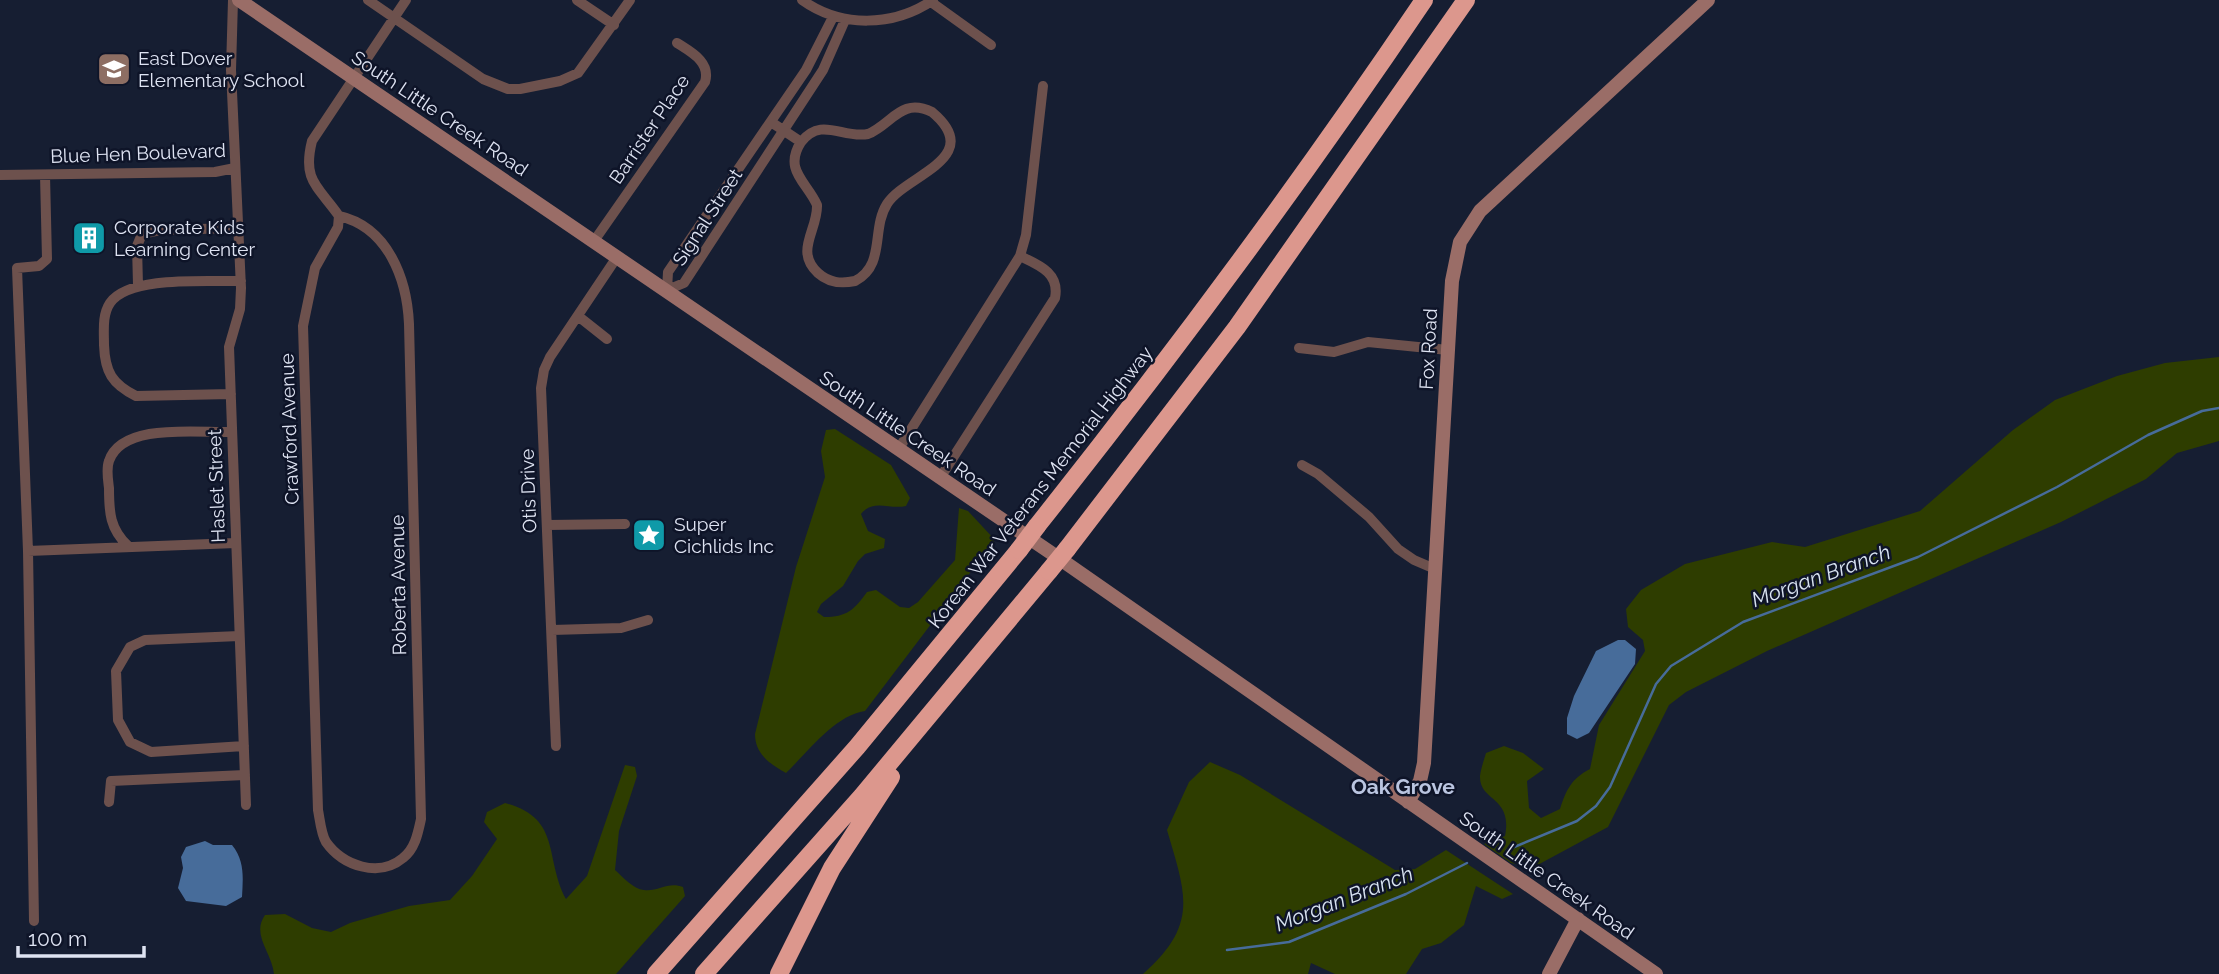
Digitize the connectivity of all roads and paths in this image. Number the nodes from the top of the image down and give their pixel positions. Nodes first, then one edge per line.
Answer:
1 (233, 0) edge
2 (239, 0) edge
3 (369, 0) edge
4 (406, 0) edge
5 (577, 0) edge
6 (630, 0) edge
7 (802, 0) edge
8 (1424, 0) edge
9 (1466, 0) edge
10 (1707, 0) edge
11 (932, 1) edge
12 (833, 17) junction
13 (395, 18) junction
14 (845, 20) junction
15 (614, 25) junction
16 (677, 43) dead end
17 (991, 45) dead end
18 (354, 78) junction
19 (1043, 86) dead end
20 (771, 122) junction
21 (784, 130) junction
22 (801, 142) junction
23 (235, 168) junction
24 (45, 175) junction
25 (0, 176) edge
26 (339, 216) junction
27 (238, 228) junction
28 (594, 241) junction
29 (1020, 256) junction
30 (617, 257) junction
31 (241, 281) junction
32 (138, 285) junction
33 (667, 290) junction
34 (578, 316) junction
35 (607, 339) dead end
36 (1299, 348) dead end
37 (1448, 350) junction
38 (231, 394) junction
39 (232, 432) junction
40 (898, 450) junction
41 (1302, 465) dead end
42 (940, 478) junction
43 (625, 524) dead end
44 (547, 525) junction
45 (236, 543) junction
46 (128, 547) junction
47 (28, 551) junction
48 (1435, 569) junction
49 (648, 620) dead end
50 (552, 630) junction
51 (240, 636) junction
52 (957, 684) junction
53 (244, 746) junction
54 (556, 746) dead end
55 (245, 775) junction
56 (109, 802) dead end
57 (1408, 802) junction
58 (246, 805) dead end
59 (318, 810) joint
60 (1577, 919) junction
61 (34, 921) dead end
62 (656, 974) edge
63 (704, 974) edge
64 (779, 974) edge
65 (1549, 974) edge
66 (1656, 974) edge

1 - 23 street, Blue Hen Boulevard
2 - 18 street, South Little Creek Road
3 - 13 street
4 - 13 street
5 - 15 street
6 - 15 street
7 - 12 street
8 - 62 highway, Korean War Veterans Memorial Highway, bridge
9 - 52 highway, bridge
10 - 37 street, Fox Road
11 - 14 street
11 - 17 street
12 - 14 street
12 - 20 street, Signal Street
13 - 15 street
13 - 18 street
14 - 21 street, Signal Street
16 - 28 street, Barrister Place
18 - 26 street
18 - 28 street, South Little Creek Road
19 - 29 street
20 - 21 street
20 - 33 street, Signal Street
21 - 22 street
21 - 33 street, Signal Street
22 - 22 street
23 - 24 street, Blue Hen Boulevard
23 - 27 street, Haslet Street
24 - 25 street, Blue Hen Boulevard
24 - 47 street
26 - 59 street, Crawford Avenue
26 - 59 street, Roberta Avenue
27 - 31 street, Haslet Street
27 - 32 street
28 - 30 street, South Little Creek Road
29 - 40 street
29 - 42 street
30 - 33 street, South Little Creek Road
30 - 34 street, Otis Drive
31 - 32 street
31 - 38 street, Haslet Street
32 - 38 street
33 - 40 street, South Little Creek Road
34 - 35 street
34 - 44 street, Otis Drive
36 - 37 street
37 - 48 street, Fox Road
38 - 39 street, Haslet Street
39 - 45 street, Haslet Street
39 - 46 street
40 - 42 street, South Little Creek Road
41 - 48 street
42 - 57 street, South Little Creek Road
43 - 44 street
44 - 50 street, Otis Drive
45 - 46 street
45 - 51 street, Haslet Street
46 - 47 street
47 - 61 street
48 - 57 street, Fox Road
49 - 50 street
50 - 54 street, Otis Drive
51 - 53 street, Haslet Street
51 - 53 street
52 - 63 highway
52 - 64 highway
53 - 55 street, Haslet Street
55 - 56 street
55 - 58 street, Haslet Street
57 - 60 street, South Little Creek Road
60 - 65 street
60 - 66 street, South Little Creek Road

